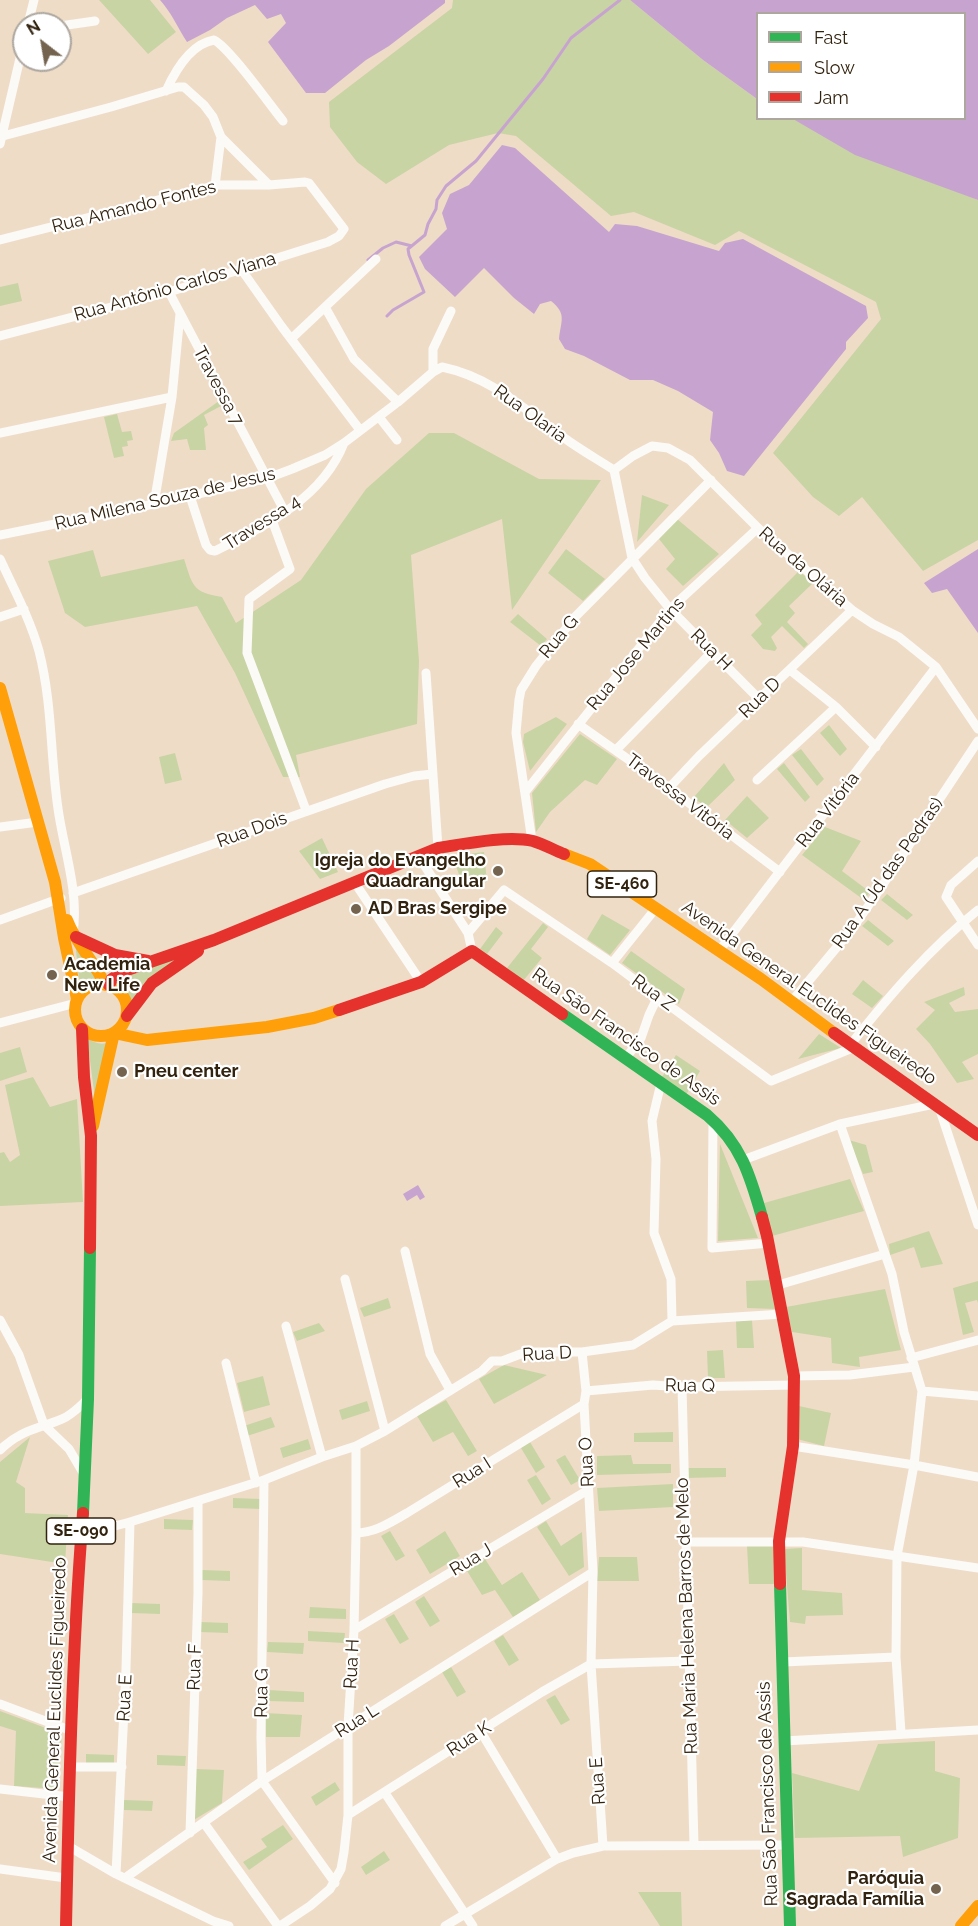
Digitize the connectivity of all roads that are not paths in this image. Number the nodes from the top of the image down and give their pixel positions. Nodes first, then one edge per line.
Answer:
1 (95, 21) dead end
2 (72, 25) edge
3 (17, 72) edge
4 (166, 91) junction
5 (283, 121) dead end
6 (221, 137) junction
7 (1, 140) edge
8 (269, 185) junction
9 (215, 186) junction
10 (344, 229) joint
11 (0, 240) edge
12 (376, 259) dead end
13 (241, 269) junction
14 (169, 292) junction
15 (325, 307) junction
16 (452, 311) dead end
17 (180, 314) junction
18 (0, 336) edge
19 (291, 339) junction
20 (438, 369) junction
21 (172, 396) junction
22 (398, 402) junction
23 (380, 417) junction
24 (360, 430) junction
25 (0, 433) edge
26 (397, 440) dead end
27 (344, 443) junction
28 (614, 470) junction
29 (268, 478) junction
30 (711, 480) junction
31 (190, 496) junction
32 (154, 504) junction
33 (285, 512) junction
34 (272, 520) junction
35 (758, 528) junction
36 (0, 535) edge
37 (632, 558) junction
38 (0, 559) edge
39 (24, 609) junction
40 (670, 609) junction
41 (852, 610) junction
42 (0, 617) edge
43 (713, 651) junction
44 (936, 668) junction
45 (790, 670) junction
46 (426, 673) dead end
47 (0, 688) edge
48 (759, 699) junction
49 (836, 707) junction
50 (578, 724) junction
51 (978, 729) edge
52 (978, 741) edge
53 (876, 747) junction
54 (616, 750) junction
55 (433, 774) junction
56 (757, 780) dead end
57 (669, 788) junction
58 (526, 791) junction
59 (306, 810) junction
60 (38, 822) junction
61 (0, 827) edge
62 (532, 842) junction
63 (438, 848) junction
64 (420, 857) junction
65 (978, 861) edge
66 (780, 872) junction
67 (356, 883) junction
68 (62, 895) junction
69 (656, 908) junction
70 (978, 910) edge
71 (0, 920) edge
72 (962, 922) junction
73 (468, 933) junction
74 (73, 935) junction
75 (214, 940) junction
76 (978, 945) edge
77 (472, 951) junction
78 (719, 951) junction
79 (150, 961) junction
80 (612, 963) junction
81 (421, 982) junction
82 (107, 985) junction
83 (658, 996) junction
84 (77, 1001) junction
85 (792, 1001) junction
86 (127, 1016) junction
87 (0, 1023) edge
88 (82, 1029) junction
89 (114, 1033) junction
90 (853, 1046) junction
91 (625, 1059) junction
92 (661, 1083) junction
93 (937, 1106) junction
94 (713, 1119) junction
95 (840, 1124) junction
96 (91, 1136) junction
97 (978, 1136) edge
98 (743, 1160) junction
99 (978, 1225) edge
100 (769, 1243) junction
101 (405, 1251) dead end
102 (885, 1254) junction
103 (345, 1279) dead end
104 (777, 1285) junction
105 (783, 1314) junction
106 (672, 1321) junction
107 (1, 1324) edge
108 (286, 1326) dead end
109 (978, 1340) edge
110 (582, 1352) junction
111 (226, 1363) dead end
112 (913, 1363) junction
113 (795, 1380) junction
114 (682, 1387) junction
115 (450, 1390) junction
116 (586, 1391) junction
117 (922, 1391) junction
118 (978, 1396) edge
119 (88, 1399) junction
120 (584, 1404) junction
121 (44, 1425) junction
122 (385, 1431) junction
123 (356, 1446) junction
124 (793, 1446) junction
125 (0, 1450) edge
126 (322, 1457) junction
127 (914, 1465) junction
128 (86, 1478) junction
129 (978, 1478) edge
130 (260, 1482) junction
131 (588, 1490) junction
132 (198, 1501) junction
133 (130, 1522) junction
134 (356, 1533) junction
135 (81, 1535) junction
136 (779, 1541) junction
137 (685, 1542) junction
138 (897, 1556) junction
139 (978, 1568) edge
140 (593, 1572) junction
141 (354, 1630) junction
142 (896, 1657) junction
143 (689, 1661) junction
144 (783, 1662) junction
145 (591, 1664) junction
146 (0, 1704) edge
147 (348, 1726) junction
148 (978, 1730) edge
149 (72, 1731) junction
150 (481, 1732) junction
151 (901, 1733) junction
152 (784, 1741) junction
153 (70, 1767) junction
154 (122, 1767) junction
155 (262, 1781) junction
156 (0, 1789) edge
157 (385, 1793) junction
158 (70, 1797) junction
159 (348, 1815) junction
160 (204, 1823) junction
161 (190, 1833) junction
162 (694, 1845) junction
163 (788, 1845) junction
164 (68, 1846) junction
165 (603, 1846) junction
166 (557, 1859) junction
167 (0, 1869) edge
168 (121, 1876) junction
169 (66, 1878) junction
170 (335, 1883) junction
171 (978, 1906) edge
172 (465, 1913) junction
173 (66, 1926) edge
174 (229, 1926) edge
175 (279, 1926) edge
176 (445, 1926) edge
177 (473, 1926) edge
178 (790, 1926) edge
179 (961, 1926) edge

1 - 2 street
3 - 7 street
4 - 5 street
4 - 6 street
4 - 7 street
6 - 8 street
6 - 9 street
8 - 9 street, Rua Amando Fontes
8 - 10 street, Rua Amando Fontes
9 - 11 street, Rua Amando Fontes
10 - 13 street, Rua Antônio Carlos Viana
12 - 15 street
13 - 14 street, Rua Antônio Carlos Viana
13 - 19 street
14 - 17 street, Travessa 7
14 - 18 street, Rua Antônio Carlos Viana
15 - 19 street
15 - 22 street
16 - 20 street
17 - 21 street
17 - 29 street, Travessa 7
19 - 24 street
20 - 22 street, Rua Milena Souza de Jesus
20 - 28 street, Rua Olaria
21 - 25 street
21 - 32 street
22 - 23 street, Rua Milena Souza de Jesus
23 - 24 street, Rua Milena Souza de Jesus
23 - 26 street
24 - 27 street, Rua Milena Souza de Jesus
27 - 29 street, Rua Milena Souza de Jesus
27 - 33 street, Travessa 4
28 - 30 street, Rua da Olária
28 - 37 street, Rua H
29 - 31 street, Rua Milena Souza de Jesus
29 - 33 street, Travessa 7
30 - 35 street, Rua da Olária
30 - 37 street, Rua G
31 - 32 street, Rua Milena Souza de Jesus
31 - 34 street, Travessa 4
32 - 36 street, Rua Milena Souza de Jesus
33 - 34 street, Travessa 4
34 - 59 street
35 - 40 street, Rua Jose Martins
35 - 41 street, Rua da Olária
37 - 40 street, Rua H
37 - 58 street, Rua G
38 - 39 street
39 - 42 street
39 - 68 street
40 - 43 street, Rua H
40 - 50 street, Rua Jose Martins
41 - 44 street, Rua da Olária
41 - 45 street, Rua D
43 - 48 street, Rua H
43 - 54 street
44 - 51 street, Rua da Olária
44 - 53 street, Rua Vitória
45 - 48 street, Rua D
45 - 49 street
46 - 55 street
47 - 60 main road
48 - 57 street, Rua D
49 - 53 street
49 - 56 street
50 - 54 street, Travessa Vitória
50 - 58 street, Rua Jose Martins
52 - 85 street, Rua A (Jd das Pedras)
53 - 66 street, Rua Vitória
54 - 57 street, Travessa Vitória
55 - 59 street, Rua Dois
55 - 63 street
57 - 66 street, Travessa Vitória
58 - 62 street, Rua G
59 - 68 street, Rua Dois
60 - 61 street
60 - 68 main road
62 - 63 main road, Avenida General Euclides Figueiredo / SE-460
62 - 69 main road, Avenida General Euclides Figueiredo / SE-460
63 - 64 main road, Avenida General Euclides Figueiredo / SE-460
64 - 67 main road, Avenida General Euclides Figueiredo / SE-460
64 - 73 street
65 - 72 street
66 - 78 street, Rua Vitória
67 - 75 main road, Avenida General Euclides Figueiredo / SE-460
67 - 81 street
68 - 71 street, Rua Dois
68 - 74 main road
68 - 84 main road
69 - 78 main road, Avenida General Euclides Figueiredo / SE-460
69 - 80 street
70 - 72 street
72 - 76 street
72 - 90 street
73 - 77 street
73 - 80 street, Rua Z
74 - 79 main road
74 - 82 main road
75 - 79 main road, Avenida General Euclides Figueiredo / SE-460
75 - 86 main road, Avenida General Euclides Figueiredo / SE-460
77 - 81 main road
77 - 91 main road, Rua São Francisco de Assis
78 - 85 main road, Avenida General Euclides Figueiredo / SE-460
79 - 82 main road, Avenida General Euclides Figueiredo / SE-460
80 - 83 street, Rua Z
81 - 89 main road
82 - 84 main road
82 - 86 main road
83 - 90 street, Rua Z
83 - 91 street
84 - 87 street
84 - 88 main road
85 - 90 main road, Avenida General Euclides Figueiredo / SE-460
86 - 89 main road
88 - 89 main road
88 - 96 main road, Avenida General Euclides Figueiredo / SE-090
89 - 96 main road, Avenida General Euclides Figueiredo / SE-090
90 - 93 main road, Avenida General Euclides Figueiredo / SE-460
91 - 92 main road, Rua São Francisco de Assis
92 - 94 main road, Rua São Francisco de Assis
92 - 106 street
93 - 95 street
93 - 97 main road, Avenida General Euclides Figueiredo / SE-460
93 - 99 street
94 - 98 main road, Rua São Francisco de Assis
94 - 100 street
95 - 98 street
95 - 102 street
96 - 119 main road, Avenida General Euclides Figueiredo / SE-090
98 - 100 main road, Rua São Francisco de Assis
100 - 104 main road, Rua São Francisco de Assis
101 - 115 street
102 - 104 street
102 - 112 street
103 - 122 street
104 - 105 main road, Rua São Francisco de Assis
105 - 106 street, Rua D
105 - 113 main road, Rua São Francisco de Assis
106 - 110 street, Rua D
107 - 121 street
108 - 126 street
109 - 112 street
110 - 115 street, Rua D
110 - 116 street, Rua O
111 - 130 street, Rua G
112 - 113 street
112 - 117 street
113 - 114 street, Rua Q
113 - 124 main road, Rua São Francisco de Assis
114 - 116 street, Rua Q
114 - 137 street, Rua Maria Helena Barros de Melo
115 - 122 street, Rua D
116 - 120 street, Rua O
117 - 118 street
117 - 127 street
119 - 121 street
119 - 128 main road, Avenida General Euclides Figueiredo / SE-090
120 - 131 street, Rua O
120 - 134 street, Rua I
121 - 125 street
121 - 128 street
122 - 123 street, Rua D
123 - 126 street, Rua D
123 - 134 street, Rua H
124 - 127 street
124 - 136 main road, Rua São Francisco de Assis
126 - 130 street, Rua D
127 - 129 street
127 - 138 street
128 - 135 main road, Avenida General Euclides Figueiredo / SE-090
130 - 132 street, Rua D
130 - 155 street, Rua G
131 - 140 street, Rua O
131 - 141 street, Rua J
132 - 133 street, Rua D
132 - 161 street, Rua F
133 - 135 street, Rua D
133 - 154 street, Rua E
134 - 141 street, Rua H
135 - 149 main road, Avenida General Euclides Figueiredo / SE-090
136 - 137 street
136 - 138 street
136 - 144 main road, Rua São Francisco de Assis
137 - 143 street, Rua Maria Helena Barros de Melo
138 - 139 street
138 - 142 street
140 - 145 street, Rua E
140 - 147 street, Rua L
141 - 147 street, Rua H
142 - 144 street, Rua São Francisco de Assis
142 - 151 street
143 - 145 street
143 - 162 street, Rua Maria Helena Barros de Melo
144 - 152 main road, Rua São Francisco de Assis
145 - 150 street, Rua K
145 - 165 street, Rua E
146 - 149 street
147 - 155 street, Rua L
147 - 159 street, Rua H
148 - 151 street
149 - 153 main road, Avenida General Euclides Figueiredo / SE-090
150 - 157 street, Rua K
150 - 166 street
151 - 152 street
152 - 163 main road, Rua São Francisco de Assis
153 - 154 street
153 - 158 main road, Avenida General Euclides Figueiredo / SE-090
154 - 168 street, Rua E
155 - 160 street, Rua L
155 - 170 street
156 - 158 street
157 - 159 street, Rua K
157 - 172 street
158 - 164 main road, Avenida General Euclides Figueiredo / SE-090
159 - 170 street, Rua H
160 - 161 street, Rua L
160 - 175 street
161 - 168 street, Rua L
162 - 163 street
162 - 165 street
163 - 178 main road, Rua São Francisco de Assis
164 - 168 street
164 - 169 main road, Avenida General Euclides Figueiredo / SE-090
165 - 166 street
166 - 172 street
167 - 169 street
168 - 174 street
169 - 173 main road, Avenida General Euclides Figueiredo / SE-090
170 - 175 street
171 - 179 main road
172 - 176 street
172 - 177 street

